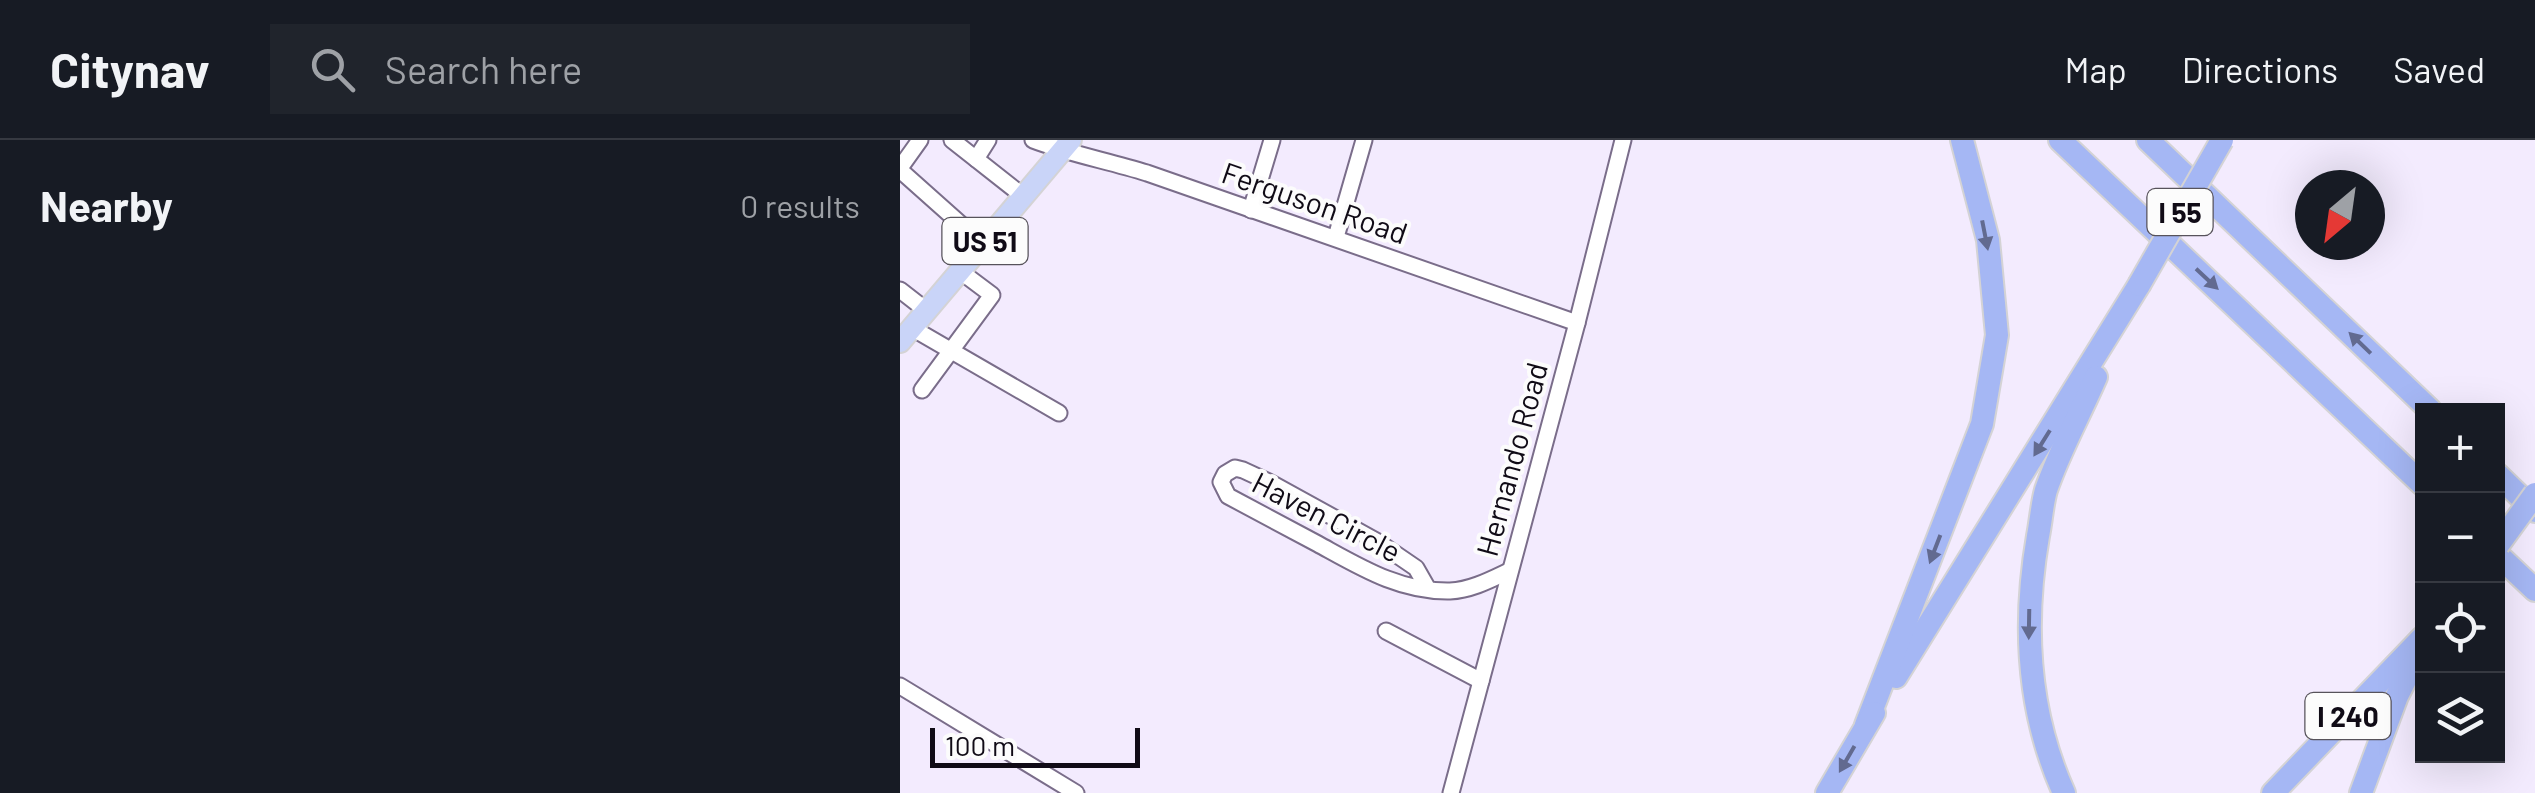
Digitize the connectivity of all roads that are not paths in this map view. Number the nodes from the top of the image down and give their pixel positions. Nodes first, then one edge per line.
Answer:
1 (920, 140) edge
2 (952, 140) edge
3 (988, 140) edge
4 (1034, 140) edge
5 (1272, 140) edge
6 (1364, 140) edge
7 (1622, 140) edge
8 (1962, 140) edge
9 (2060, 140) edge
10 (2148, 140) edge
11 (2222, 140) edge
12 (1066, 145) edge
13 (976, 160) junction
14 (900, 169) edge
15 (1023, 196) junction
16 (1251, 210) junction
17 (1336, 238) junction
18 (983, 244) junction
19 (960, 272) junction
20 (900, 290) edge
21 (2134, 292) junction
22 (927, 311) junction
23 (1577, 323) junction
24 (906, 335) edge
25 (952, 350) junction
26 (922, 390) dead end
27 (2423, 403) edge
28 (1059, 413) dead end
29 (2415, 477) edge
30 (2505, 482) edge
31 (2535, 494) edge
32 (2535, 511) edge
33 (2505, 535) edge
34 (2505, 561) edge
35 (1509, 571) junction
36 (1428, 589) junction
37 (2535, 590) edge
38 (1386, 631) dead end
39 (2415, 645) edge
40 (2415, 661) edge
41 (1481, 681) junction
42 (900, 686) edge
43 (1866, 725) junction
44 (1076, 793) edge
45 (1451, 793) edge
46 (1827, 793) edge
47 (2064, 793) edge
48 (2273, 793) edge
49 (2361, 793) edge

1 - 14 street
2 - 13 street
3 - 13 street
4 - 12 street, Ferguson Road
5 - 16 street
6 - 17 street
7 - 23 street, Hernando Road
8 -> 43 highway
9 -> 29 highway
27 -> 10 highway
11 - 21 highway, I 55, bridge
12 - 15 main road, US 51
12 - 16 street, Ferguson Road
13 - 15 street
14 - 18 street
15 - 18 main road, US 51
16 - 17 street, Ferguson Road
17 - 23 street, Ferguson Road
18 - 19 main road, US 51
19 - 22 main road, US 51
19 - 25 street
20 - 22 street
21 -> 43 highway
21 -> 47 highway
22 - 24 main road, US 51
23 - 35 street, Hernando Road
24 - 25 street
25 - 26 street
25 - 28 street
30 - 32 highway
31 - 33 highway, bridge
34 - 37 highway
35 - 36 street, Haven Circle
35 - 41 street, Hernando Road
36 - 36 street, Haven Circle
38 - 41 street
39 - 48 highway, I 240
40 - 49 highway
41 - 45 street, Hernando Road
42 - 44 street
43 -> 46 highway

